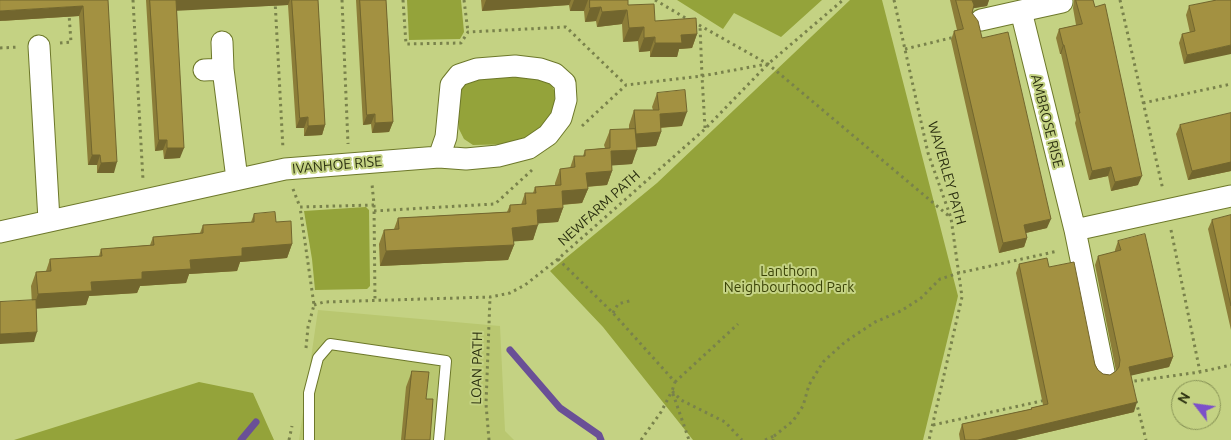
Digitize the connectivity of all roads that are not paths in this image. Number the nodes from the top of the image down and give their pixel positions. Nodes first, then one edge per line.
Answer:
1 (1062, 2) dead end
2 (1021, 11) junction
3 (981, 20) road end
4 (222, 42) dead end
5 (39, 46) dead end
6 (438, 157) junction
7 (237, 179) junction
8 (1231, 196) edge
9 (49, 220) junction
10 (0, 232) edge
11 (1077, 238) junction
12 (1104, 372) edge
13 (309, 440) edge
14 (439, 440) edge

1 - 2 street
2 - 3 street
2 - 11 street, AMBROSE RISE
4 - 7 street
5 - 9 street
6 - 6 street, IVANHOE RISE
6 - 7 street, IVANHOE RISE
7 - 9 street, IVANHOE RISE
8 - 11 street
9 - 10 street, IVANHOE RISE
11 - 12 street, AMBROSE RISE
13 - 14 lane

